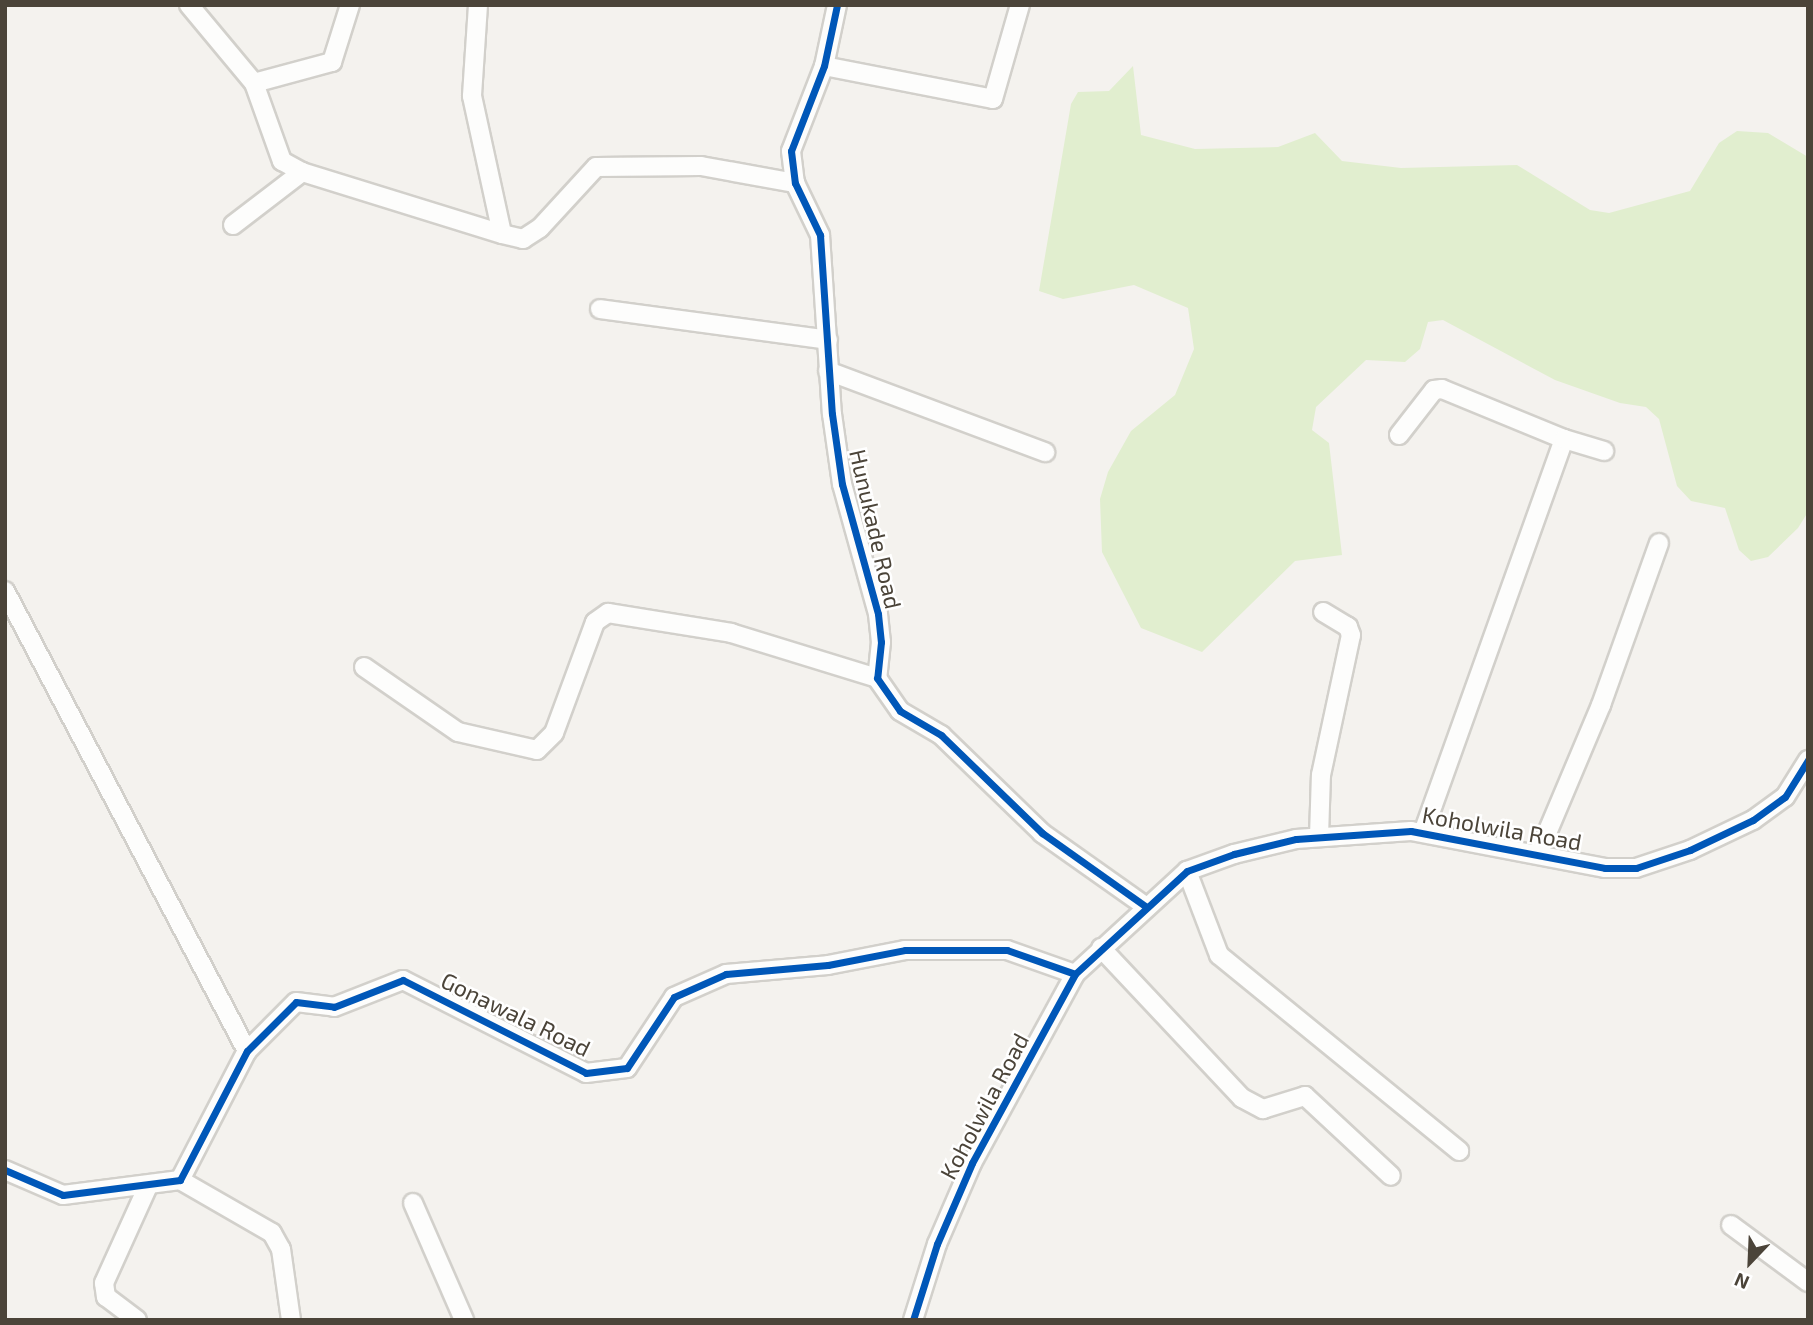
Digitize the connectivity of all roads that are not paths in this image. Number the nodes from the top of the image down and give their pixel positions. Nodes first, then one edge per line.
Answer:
1 (190, 5) edge
2 (350, 5) edge
3 (478, 5) edge
4 (837, 5) edge
5 (1020, 5) edge
6 (824, 66) junction
7 (254, 83) junction
8 (302, 172) junction
9 (795, 183) junction
10 (233, 225) dead end
11 (502, 234) junction
12 (600, 309) dead end
13 (828, 340) junction
14 (828, 371) junction
15 (1399, 435) dead end
16 (1564, 439) junction
17 (1604, 451) dead end
18 (1045, 452) dead end
19 (1659, 543) dead end
20 (5, 591) edge
21 (1323, 612) dead end
22 (364, 667) dead end
23 (877, 678) junction
24 (1808, 760) edge
25 (1802, 785) edge
26 (1424, 831) junction
27 (1319, 837) junction
28 (1539, 852) junction
29 (1187, 871) junction
30 (1145, 906) junction
31 (1101, 948) junction
32 (1075, 974) junction
33 (247, 1051) junction
34 (1459, 1151) dead end
35 (5, 1170) edge
36 (1391, 1176) dead end
37 (180, 1180) junction
38 (148, 1186) junction
39 (413, 1203) dead end
40 (1731, 1225) dead end
41 (1808, 1282) edge
42 (137, 1320) edge
43 (291, 1320) edge
44 (464, 1320) edge
45 (913, 1320) edge

1 - 7 street
2 - 7 street
3 - 11 street
4 - 6 street, Hunukade Road
5 - 6 street
6 - 9 street, Hunukade Road
7 - 8 street
8 - 10 street
8 - 11 street
9 - 11 street
9 - 13 street, Hunukade Road
12 - 13 street
13 - 14 street, Hunukade Road
14 - 18 street
14 - 23 street, Hunukade Road
15 - 16 street
16 - 17 street
16 - 26 street
19 - 28 street
20 - 33 street
21 - 27 street
22 - 23 street
23 - 30 street
24 - 25 street, Koholwila Road
25 - 28 street, Koholwila Road
26 - 27 street, Koholwila Road
26 - 28 street, Koholwila Road
27 - 29 street, Koholwila Road
29 - 30 street, Koholwila Road
29 - 34 street
30 - 31 street, Koholwila Road
31 - 32 street, Koholwila Road
31 - 36 street
32 - 33 street, Gonawala Road
32 - 45 street, Koholwila Road
33 - 37 street, Gonawala Road
35 - 38 street
37 - 38 street
37 - 43 street
38 - 42 street
39 - 44 street
40 - 41 street

